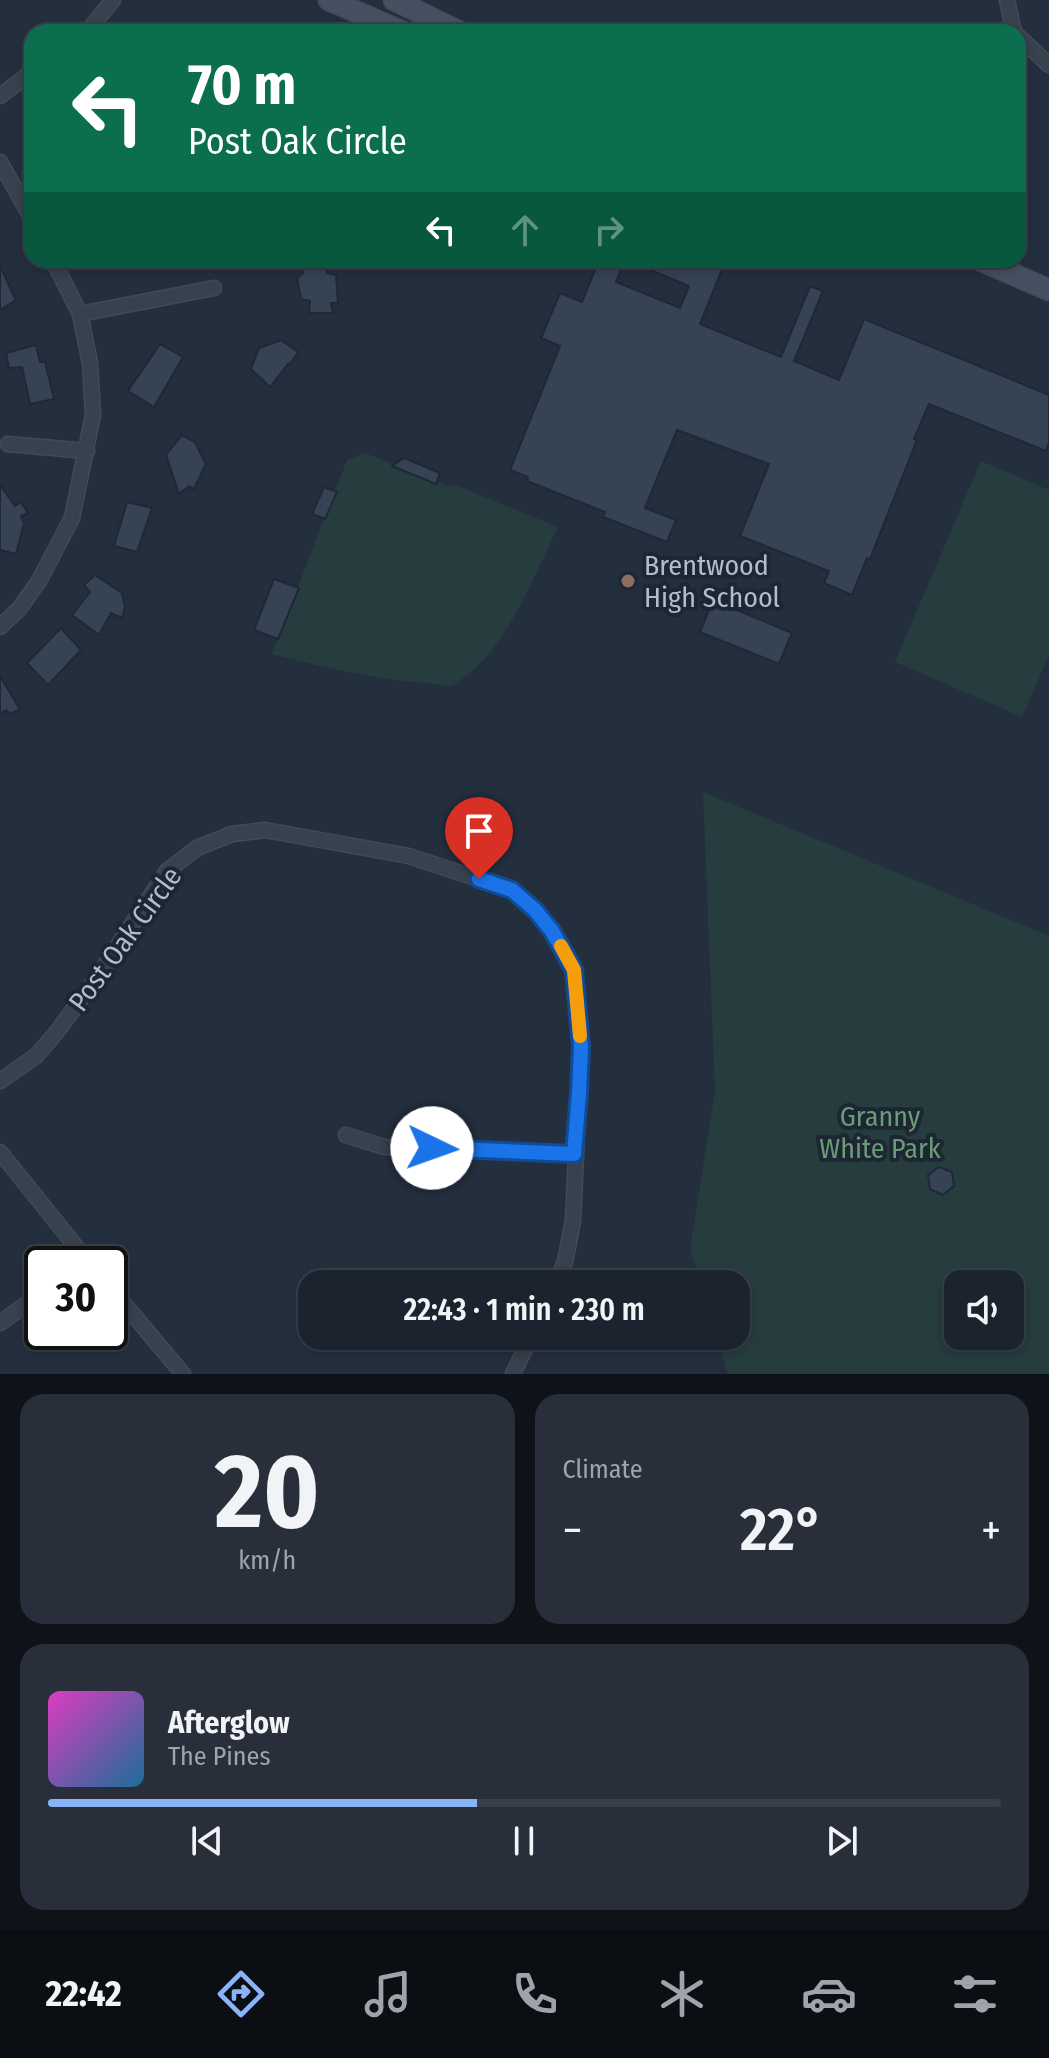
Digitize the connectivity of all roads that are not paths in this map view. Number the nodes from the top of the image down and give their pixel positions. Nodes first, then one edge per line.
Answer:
1 (113, 0) edge
2 (329, 0) edge
3 (394, 0) edge
4 (1007, 0) edge
5 (94, 24) edge
6 (384, 24) edge
7 (444, 24) edge
8 (1013, 24) edge
9 (1026, 43) edge
10 (1049, 65) edge
11 (24, 78) edge
12 (0, 96) edge
13 (0, 162) edge
14 (24, 205) edge
15 (57, 268) edge
16 (998, 268) edge
17 (214, 288) dead end
18 (1049, 290) edge
19 (80, 314) junction
20 (8, 444) dead end
21 (87, 451) junction
22 (0, 627) edge
23 (0, 1081) edge
24 (346, 1135) dead end
25 (0, 1152) edge
26 (574, 1154) junction
27 (73, 1246) edge
28 (561, 1270) edge
29 (24, 1306) edge
30 (128, 1308) edge
31 (0, 1323) edge
32 (524, 1350) edge
33 (183, 1374) edge
34 (513, 1374) edge

1 - 5 street
2 - 6 main road
3 - 7 main road
4 - 8 street
9 - 10 street
11 - 12 street
13 - 14 street
15 - 19 street
16 - 18 main road
17 - 19 street
19 - 21 street
20 - 21 street
21 - 22 street
23 - 26 street, Post Oak Circle
24 - 26 street
25 - 27 street
26 - 28 street, Post Oak Circle
29 - 31 street
30 - 33 street
32 - 34 street

